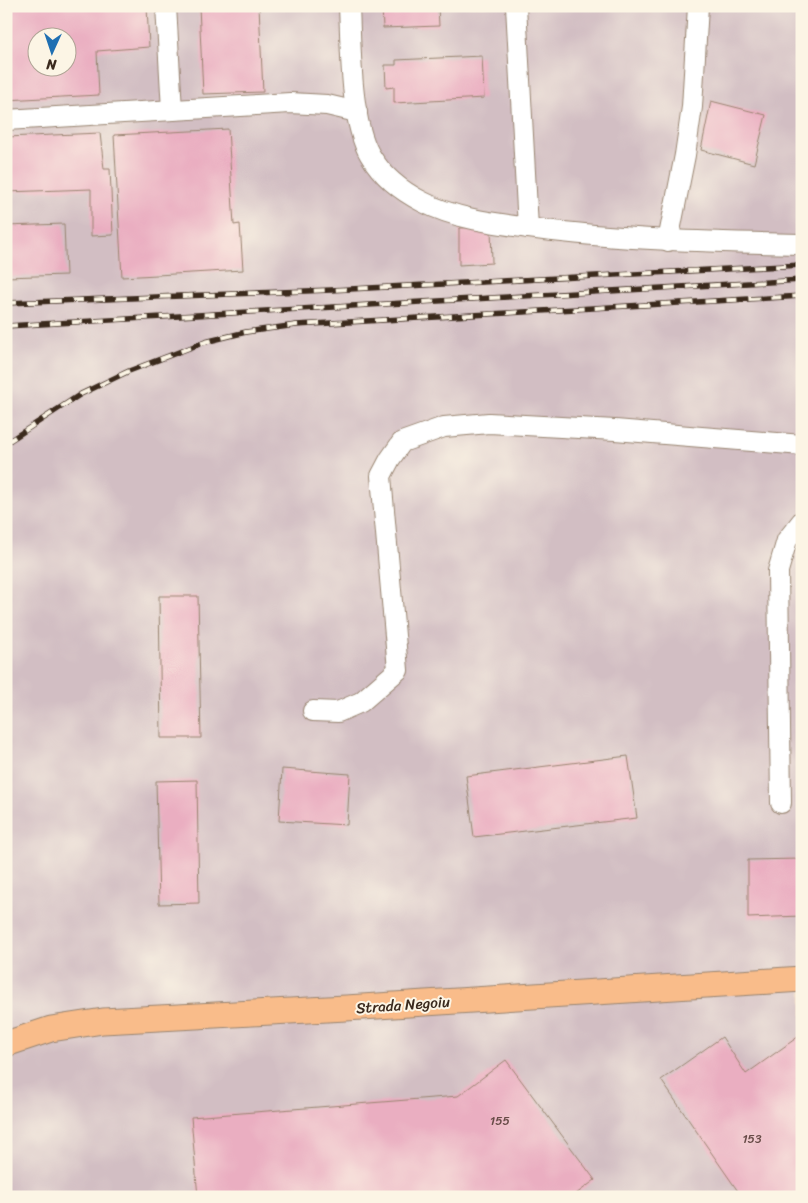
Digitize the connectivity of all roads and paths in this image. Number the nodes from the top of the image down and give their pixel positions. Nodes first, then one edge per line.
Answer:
1 (166, 6) edge
2 (349, 6) edge
3 (516, 6) edge
4 (698, 6) edge
5 (172, 110) junction
6 (356, 112) junction
7 (6, 120) edge
8 (528, 228) junction
9 (668, 241) junction
10 (802, 244) edge
11 (802, 445) edge
12 (802, 520) edge
13 (313, 712) dead end
14 (781, 802) dead end
15 (802, 979) edge
16 (6, 1044) edge

1 - 5 lane
2 - 6 lane
3 - 8 lane
4 - 9 lane
5 - 6 lane
5 - 7 lane
6 - 8 lane
8 - 9 lane
9 - 10 lane
11 - 13 lane
12 - 14 lane
15 - 16 main road, Strada Negoiu

